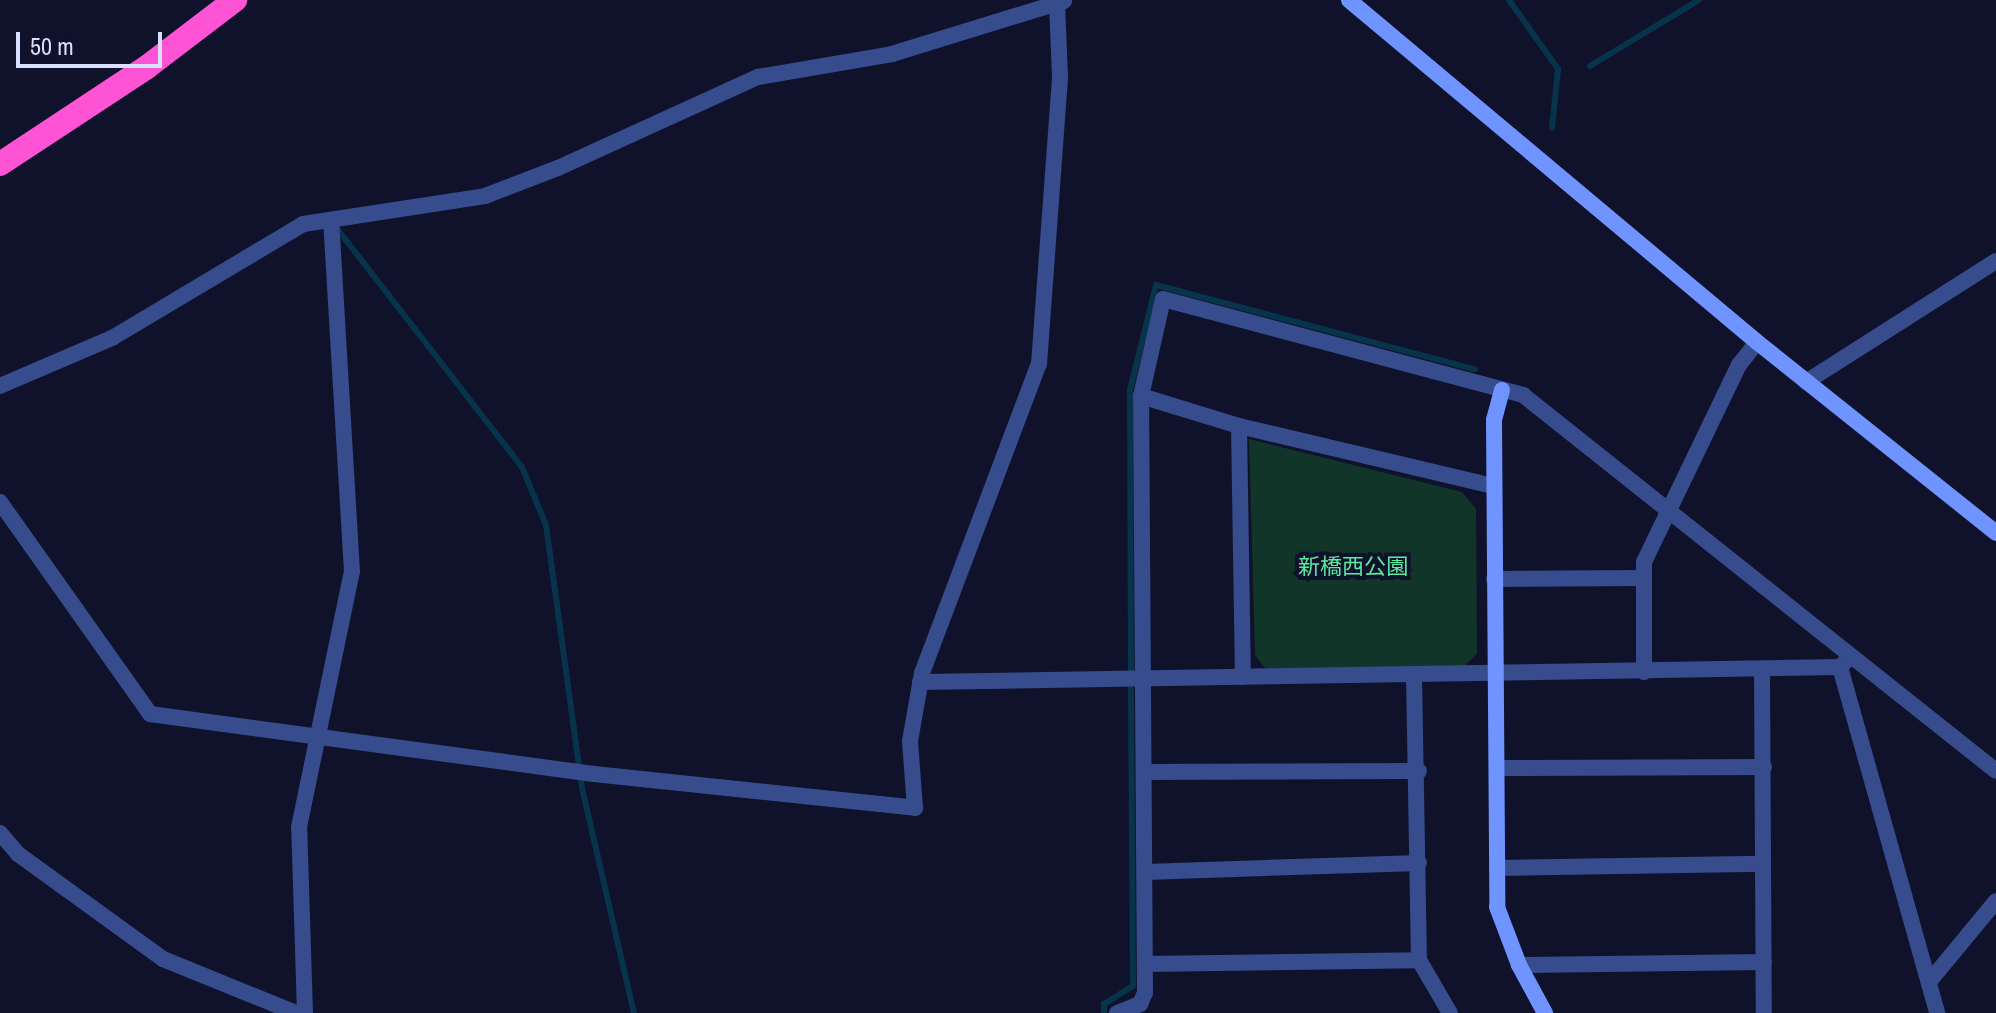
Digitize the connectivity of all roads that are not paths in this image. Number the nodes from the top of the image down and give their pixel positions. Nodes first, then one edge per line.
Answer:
1 (235, 0) edge
2 (1349, 0) edge
3 (1061, 2) edge
4 (0, 164) edge
5 (331, 220) junction
6 (1996, 261) edge
7 (1757, 342) junction
8 (1806, 382) junction
9 (0, 386) edge
10 (1502, 390) junction
11 (1141, 396) junction
12 (1239, 426) junction
13 (1493, 486) junction
14 (0, 502) edge
15 (1670, 510) junction
16 (1996, 533) edge
17 (1642, 578) junction
18 (1494, 579) junction
19 (1846, 661) junction
20 (1644, 672) junction
21 (1762, 672) junction
22 (1495, 674) junction
23 (1414, 676) junction
24 (1243, 677) junction
25 (1141, 679) junction
26 (920, 682) junction
27 (318, 734) junction
28 (1764, 767) junction
29 (1497, 768) junction
30 (1419, 771) junction
31 (1996, 771) edge
32 (1144, 772) junction
33 (0, 833) edge
34 (1419, 863) junction
35 (1763, 864) junction
36 (1497, 868) junction
37 (1145, 872) junction
38 (1996, 901) edge
39 (1419, 960) junction
40 (1764, 962) junction
41 (1145, 964) junction
42 (1519, 965) junction
43 (1929, 982) junction
44 (296, 1013) edge
45 (305, 1013) edge
46 (1117, 1013) edge
47 (1450, 1013) edge
48 (1545, 1013) edge
49 (1764, 1013) edge
50 (1937, 1013) edge

1 - 4 highway
2 - 7 street
3 - 5 street
3 - 26 street
5 - 9 street
5 - 27 street
6 - 8 street
7 - 8 street
7 - 15 street
8 - 16 street
10 - 11 street
10 - 13 street
10 - 15 street
11 - 12 street
11 - 25 street
12 - 13 street
12 - 24 street
13 - 18 street
14 - 27 street
15 - 17 street
15 - 19 street
17 - 18 street
17 - 20 street
18 - 22 street
19 - 21 street
19 - 31 street
19 - 43 street
20 - 21 street
20 - 22 street
21 - 28 street
22 - 23 street
22 - 29 street
23 - 24 street
23 - 30 street
24 - 25 street
25 - 26 street
25 - 32 street
26 - 27 street
27 - 45 street
28 - 29 street
28 - 35 street
29 - 36 street
30 - 32 street
30 - 34 street
32 - 37 street
33 - 44 street
34 - 37 street
34 - 39 street
35 - 36 street
35 - 40 street
36 - 42 street
37 - 41 street
38 - 43 street
39 - 41 street
39 - 47 street
40 - 42 street
40 - 49 street
41 - 46 street
42 - 48 street
43 - 50 street

